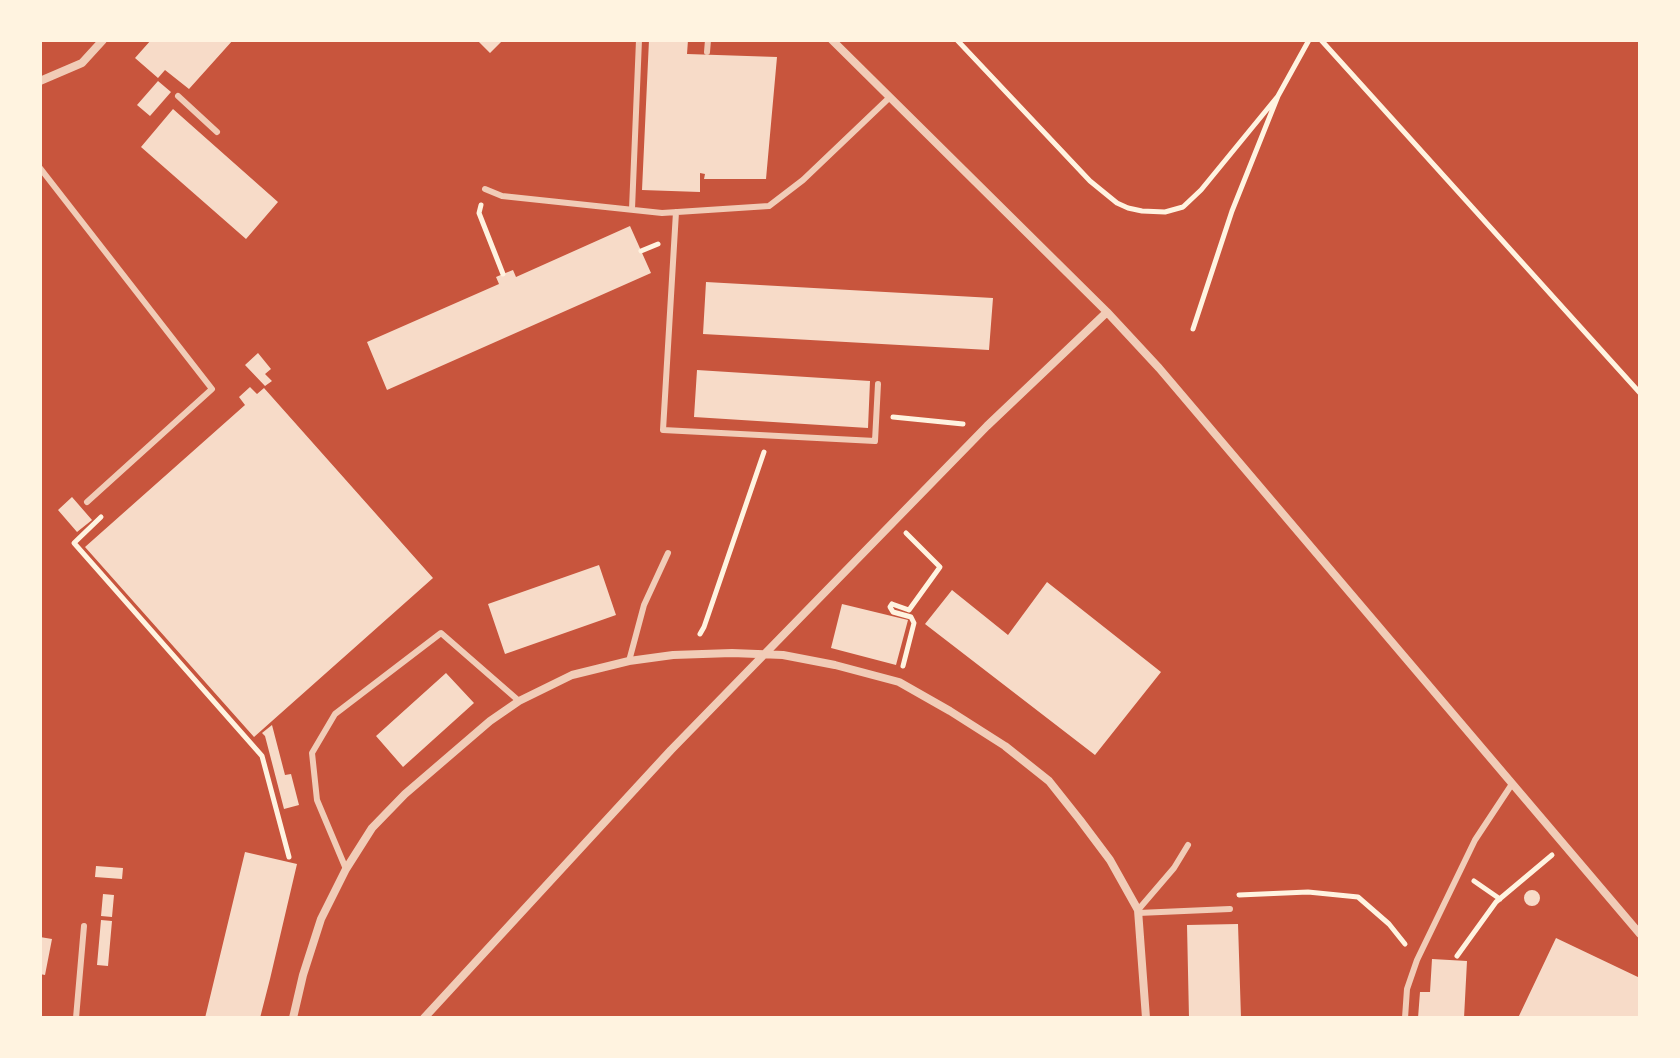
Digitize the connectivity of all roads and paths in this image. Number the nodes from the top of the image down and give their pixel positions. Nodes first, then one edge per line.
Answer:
1 (103, 40) edge
2 (639, 40) edge
3 (708, 40) edge
4 (832, 40) edge
5 (957, 40) edge
6 (1309, 40) edge
7 (1321, 40) edge
8 (707, 52) dead end
9 (40, 81) edge
10 (178, 96) dead end
11 (1278, 96) junction
12 (890, 97) junction
13 (217, 132) dead end
14 (40, 168) edge
15 (485, 189) joint
16 (632, 209) junction
17 (676, 212) junction
18 (503, 274) dead end
19 (1107, 312) junction
20 (1193, 329) dead end
21 (878, 384) dead end
22 (1640, 393) edge
23 (877, 416) junction
24 (987, 426) junction
25 (759, 467) dead end
26 (87, 502) dead end
27 (894, 521) junction
28 (74, 543) dead end
29 (668, 553) dead end
30 (704, 627) dead end
31 (629, 661) junction
32 (899, 682) junction
33 (519, 701) junction
34 (1512, 784) junction
35 (1188, 845) dead end
36 (1565, 845) junction
37 (289, 857) dead end
38 (346, 869) junction
39 (1460, 871) junction
40 (1228, 896) dead end
41 (1500, 899) junction
42 (1230, 909) dead end
43 (1138, 912) junction
44 (84, 926) dead end
45 (1640, 934) edge
46 (1457, 956) dead end
47 (1417, 960) junction
48 (76, 1018) edge
49 (293, 1018) edge
50 (424, 1018) edge
51 (1146, 1018) edge
52 (1405, 1018) edge

1 - 9 street
2 - 16 lane
3 - 8 lane
4 - 12 street
5 - 11 path
6 - 11 path
7 - 22 path
10 - 13 lane
11 - 20 path
12 - 17 lane
12 - 19 street
14 - 26 lane
15 - 16 lane
15 - 18 path
16 - 17 lane
17 - 23 lane
19 - 24 street
19 - 34 street
21 - 23 lane
23 - 24 path
24 - 27 street
25 - 30 path
27 - 32 path
27 - 50 street
28 - 37 path
29 - 31 lane
31 - 32 street
31 - 33 street
32 - 43 street
33 - 38 street
33 - 38 lane
34 - 36 street
34 - 39 lane
35 - 43 lane
36 - 41 path
36 - 45 street
38 - 49 street
39 - 41 path
39 - 47 lane
40 - 47 path
41 - 46 path
42 - 43 lane
43 - 51 street
44 - 48 lane
47 - 52 lane

